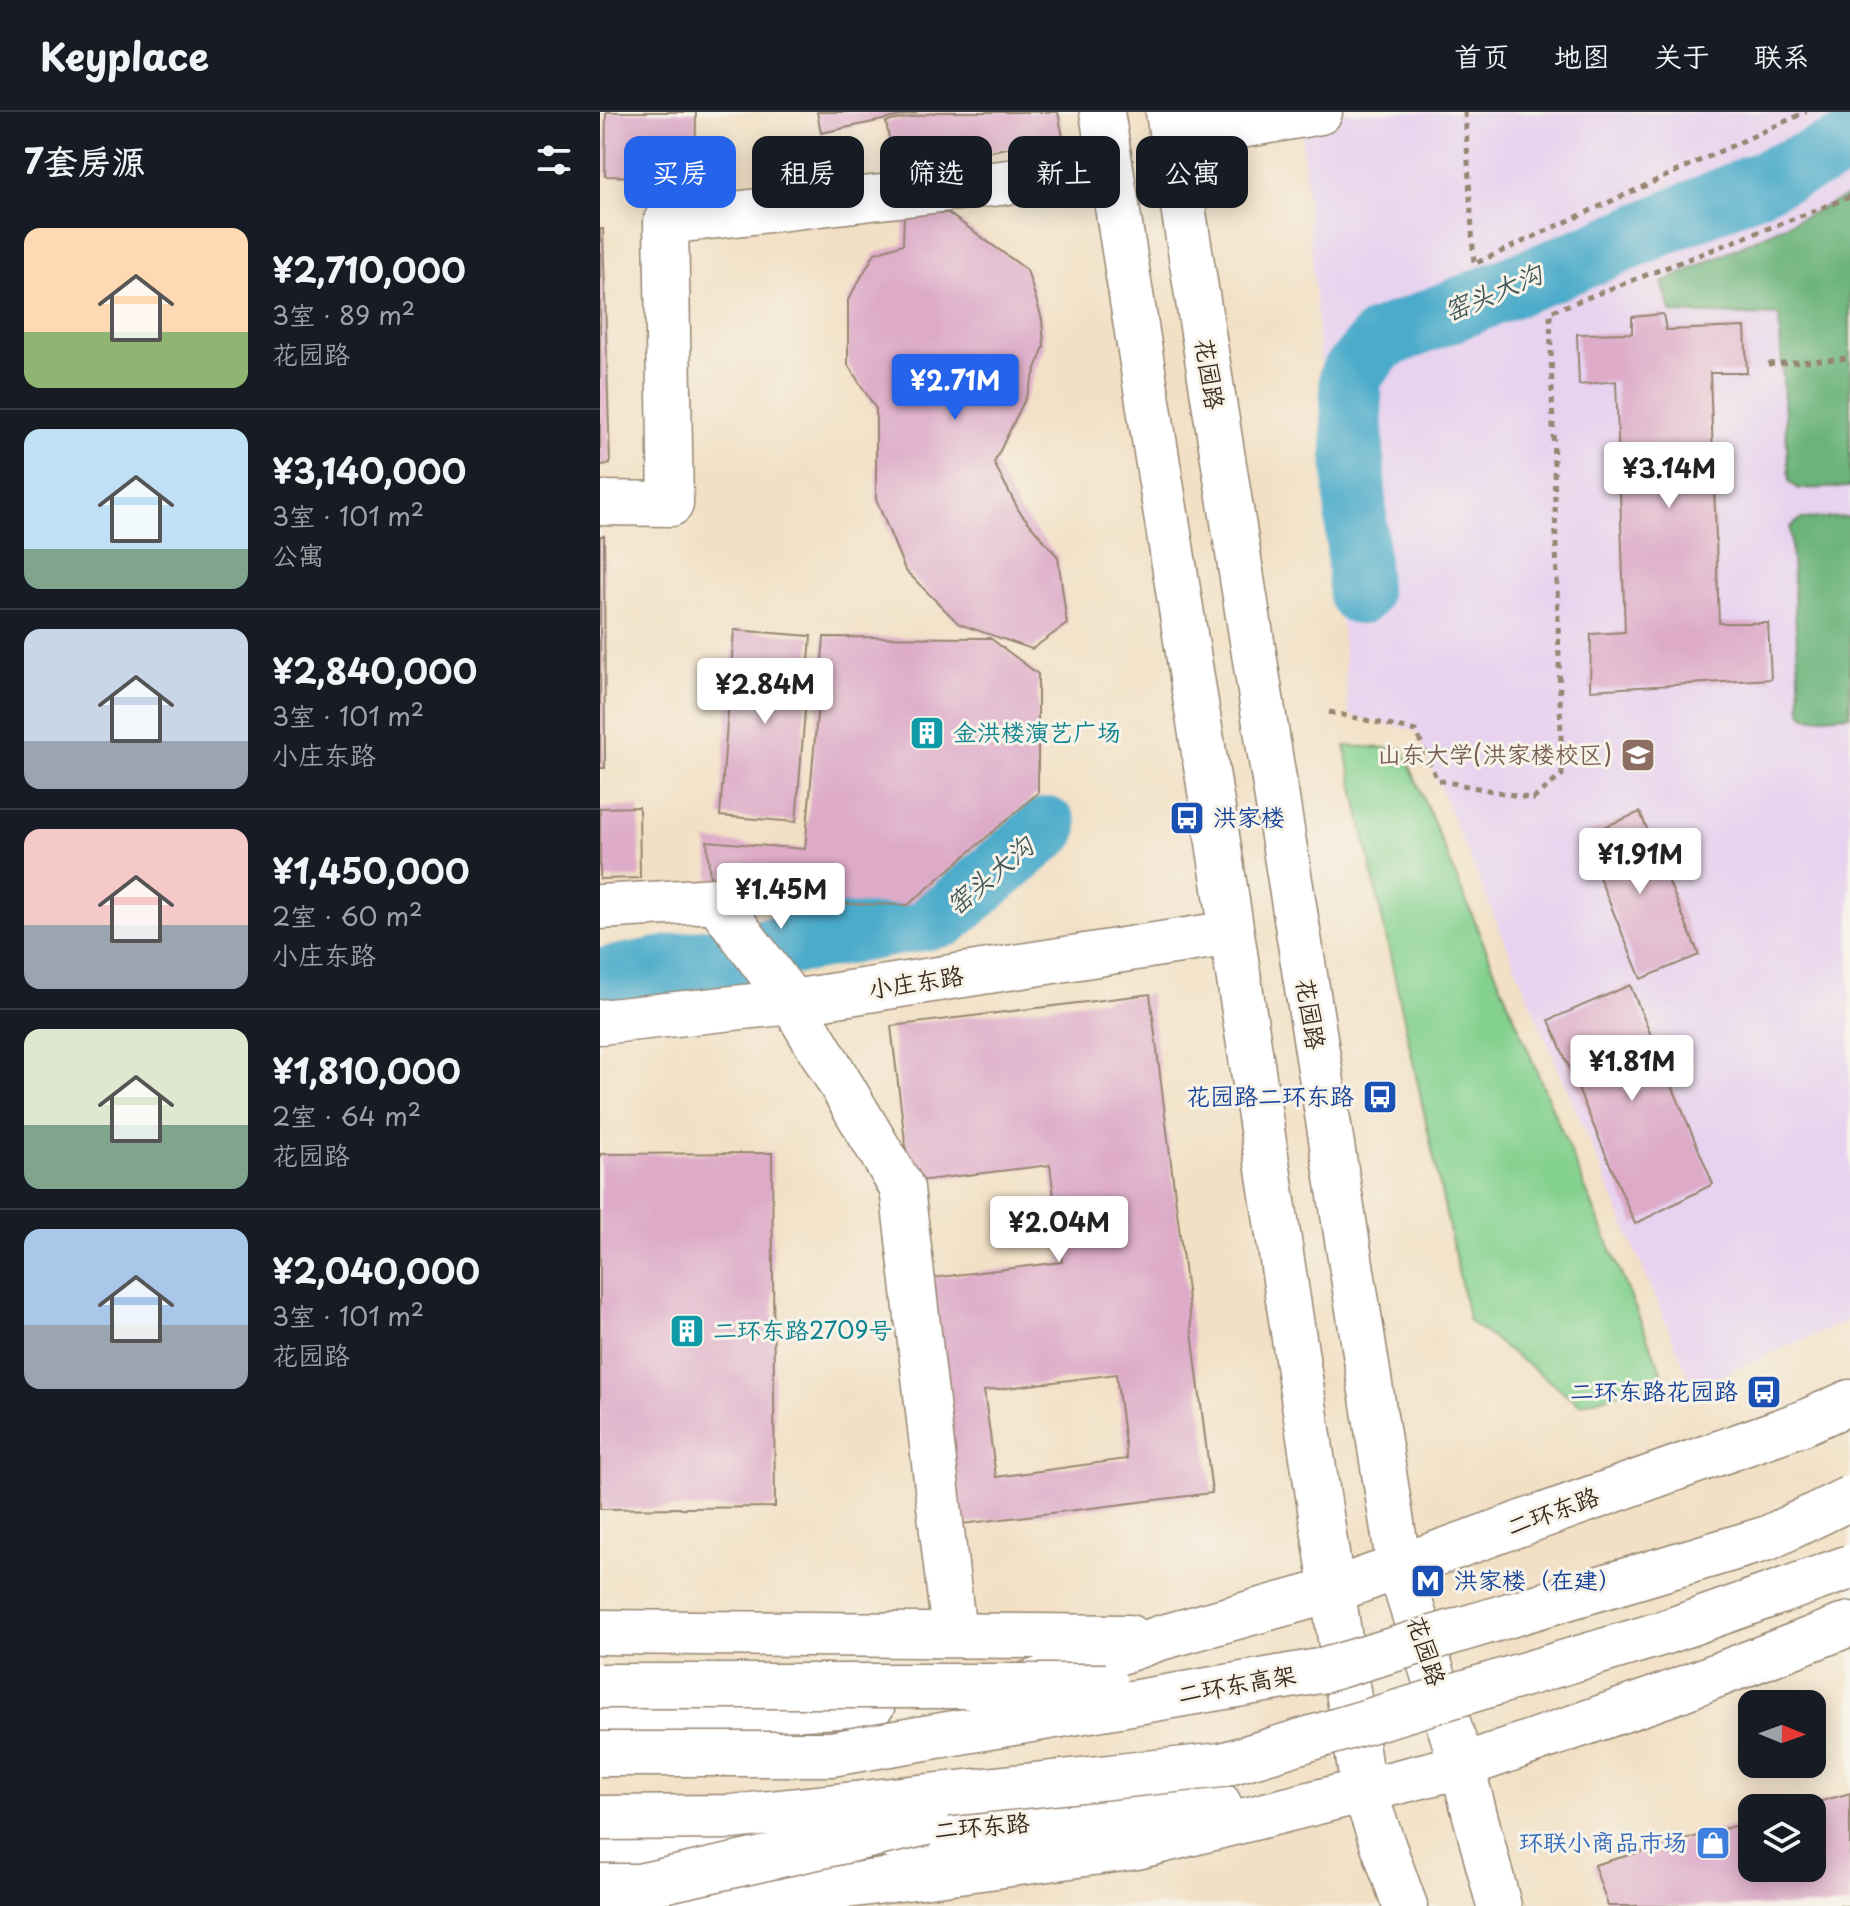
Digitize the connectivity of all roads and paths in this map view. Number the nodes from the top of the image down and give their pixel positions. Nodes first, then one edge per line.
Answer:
1 (1102, 112) edge
2 (1320, 112) edge
3 (1465, 112) edge
4 (1806, 112) edge
5 (1170, 125) edge
6 (1106, 136) edge
7 (1008, 182) edge
8 (1850, 197) edge
9 (1117, 208) edge
10 (1850, 358) edge
11 (1768, 364) dead end
12 (600, 503) edge
13 (1329, 712) dead end
14 (600, 907) edge
15 (1231, 933) junction
16 (792, 1002) junction
17 (600, 1022) edge
18 (1342, 1216) junction
19 (1277, 1227) junction
20 (1850, 1402) edge
21 (1850, 1498) edge
22 (1399, 1567) junction
23 (1850, 1567) edge
24 (1334, 1590) junction
25 (1850, 1624) edge
26 (600, 1632) edge
27 (954, 1634) junction
28 (1160, 1638) junction
29 (600, 1686) edge
30 (1228, 1687) junction
31 (600, 1720) edge
32 (600, 1754) edge
33 (1462, 1766) junction
34 (1010, 1789) junction
35 (1363, 1789) junction
36 (600, 1818) edge
37 (600, 1856) edge
38 (600, 1886) edge
39 (610, 1906) edge
40 (1405, 1906) edge
41 (1499, 1906) edge

1 - 6 main road
2 - 5 main road
3 - 4 path
5 - 18 main road, 花园路
7 - 12 main road
8 - 13 path
9 - 15 main road
10 - 11 path
14 - 16 main road
15 - 16 main road, 小庄东路
15 - 19 main road
16 - 17 main road, 小庄东路
16 - 27 main road
18 - 19 main road
18 - 22 main road, 花园路
19 - 24 main road
20 - 22 main road, 二环东路
21 - 30 main road, 二环东高架, bridge
22 - 24 main road, 二环东路
22 - 33 main road, 花园路
23 - 34 main road, bridge
24 - 28 main road, 二环东路
24 - 35 main road
25 - 33 main road, 二环东路
26 - 27 main road, 二环东路
27 - 28 main road, 二环东路
28 - 31 main road, 二环东路
29 - 30 main road, bridge
30 - 32 main road, 二环东高架, bridge
33 - 35 main road, 二环东路
33 - 41 main road, 花园路
34 - 36 main road, bridge
34 - 38 main road, bridge
35 - 37 main road, 二环东路
35 - 39 main road, 二环东路
35 - 40 main road

